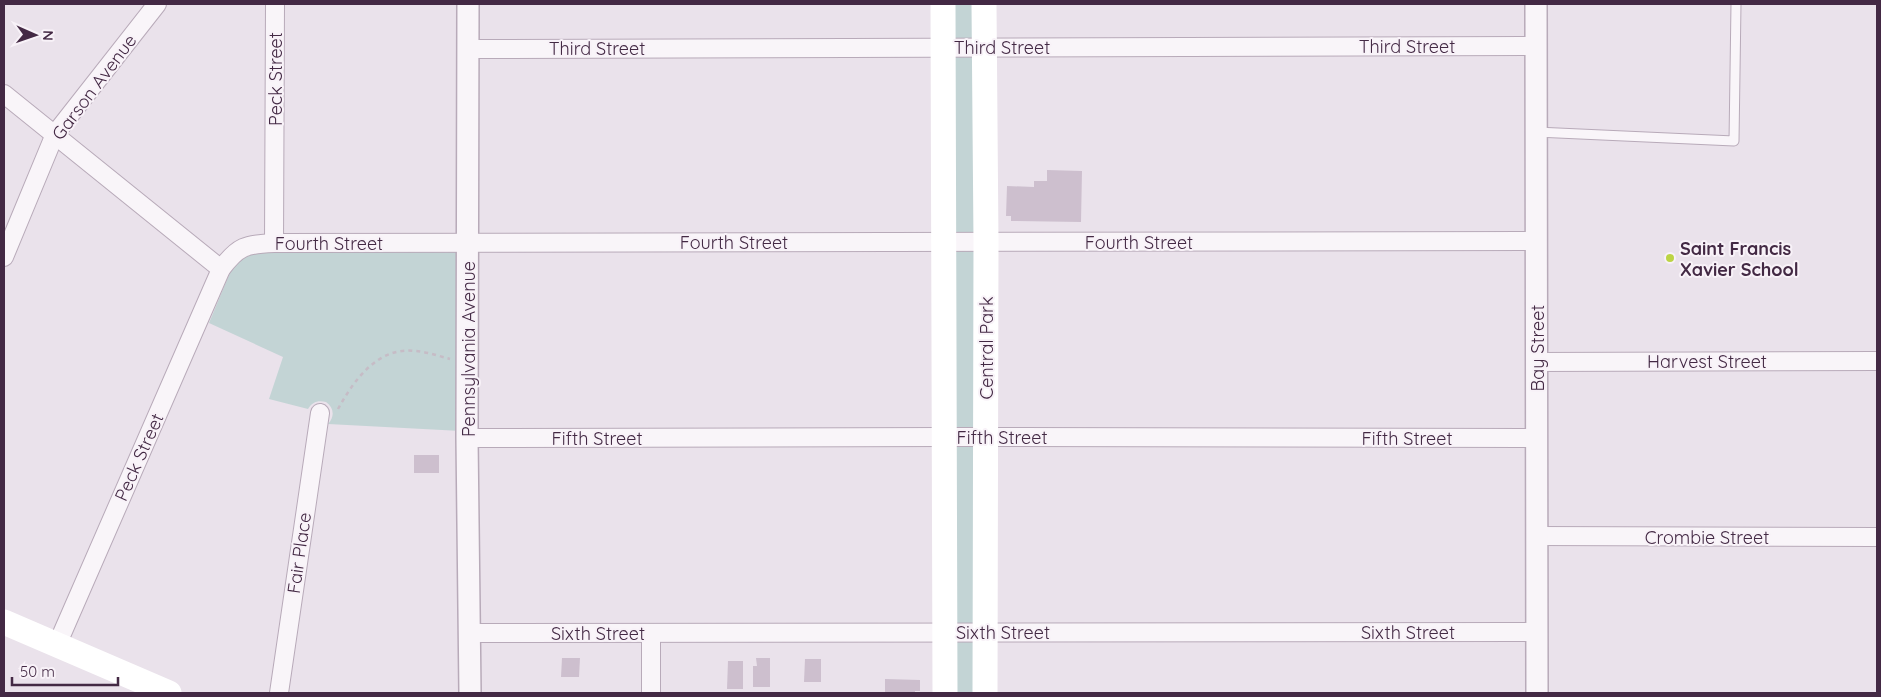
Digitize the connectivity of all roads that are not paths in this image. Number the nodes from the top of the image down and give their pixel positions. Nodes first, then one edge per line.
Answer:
1 (157, 4) edge
2 (275, 4) edge
3 (468, 4) edge
4 (943, 4) edge
5 (984, 4) edge
6 (1536, 4) edge
7 (1736, 4) edge
8 (1535, 46) junction
9 (943, 47) junction
10 (984, 47) junction
11 (468, 49) junction
12 (4, 94) edge
13 (1536, 132) junction
14 (55, 134) junction
15 (1537, 241) junction
16 (469, 242) junction
17 (943, 242) junction
18 (986, 242) junction
19 (274, 243) junction
20 (4, 257) edge
21 (221, 269) junction
22 (1877, 361) edge
23 (1536, 362) junction
24 (320, 413) dead end
25 (944, 437) junction
26 (986, 437) junction
27 (467, 438) junction
28 (1537, 438) junction
29 (1537, 536) junction
30 (1877, 537) edge
31 (4, 622) edge
32 (945, 632) junction
33 (984, 632) junction
34 (1537, 632) junction
35 (470, 633) junction
36 (650, 633) junction
37 (57, 645) junction
38 (162, 692) edge
39 (279, 693) edge
40 (470, 693) edge
41 (651, 693) edge
42 (945, 693) edge
43 (985, 693) edge
44 (1536, 693) edge

1 - 14 street, Garson Avenue
2 - 19 street, Peck Street
3 - 11 street, Pennsylvania Avenue
4 - 9 main road
5 - 10 main road, Central Park
6 - 8 street, Bay Street
7 - 13 lane
8 - 10 street, Third Street
8 - 13 street, Bay Street
9 - 10 street, Third Street
9 - 11 street, Third Street
9 - 17 main road
10 - 18 main road, Central Park
11 - 16 street, Pennsylvania Avenue
12 - 14 street
13 - 15 street, Bay Street
14 - 20 street, Garson Avenue
14 - 21 street
15 - 18 street, Fourth Street
15 - 23 street, Bay Street
16 - 17 street, Fourth Street
16 - 19 street, Fourth Street
16 - 27 street, Pennsylvania Avenue
17 - 18 street, Fourth Street
17 - 25 main road
18 - 26 main road, Central Park
19 - 21 street, Fourth Street
21 - 37 street, Peck Street
22 - 23 street, Harvest Street
23 - 28 street, Bay Street
24 - 39 street, Fair Place
25 - 26 street, Fifth Street
25 - 27 street, Fifth Street
25 - 32 main road
26 - 28 street, Fifth Street
26 - 33 main road, Central Park
27 - 35 street, Pennsylvania Avenue
28 - 29 street, Bay Street
29 - 30 street, Crombie Street
29 - 34 street, Bay Street
31 - 37 main road
32 - 33 street, Sixth Street
32 - 36 street, Sixth Street
32 - 42 main road
33 - 34 street, Sixth Street
33 - 43 main road, Central Park
34 - 44 street, Bay Street
35 - 36 street, Sixth Street
35 - 40 street, Pennsylvania Avenue
36 - 41 street
37 - 38 main road

